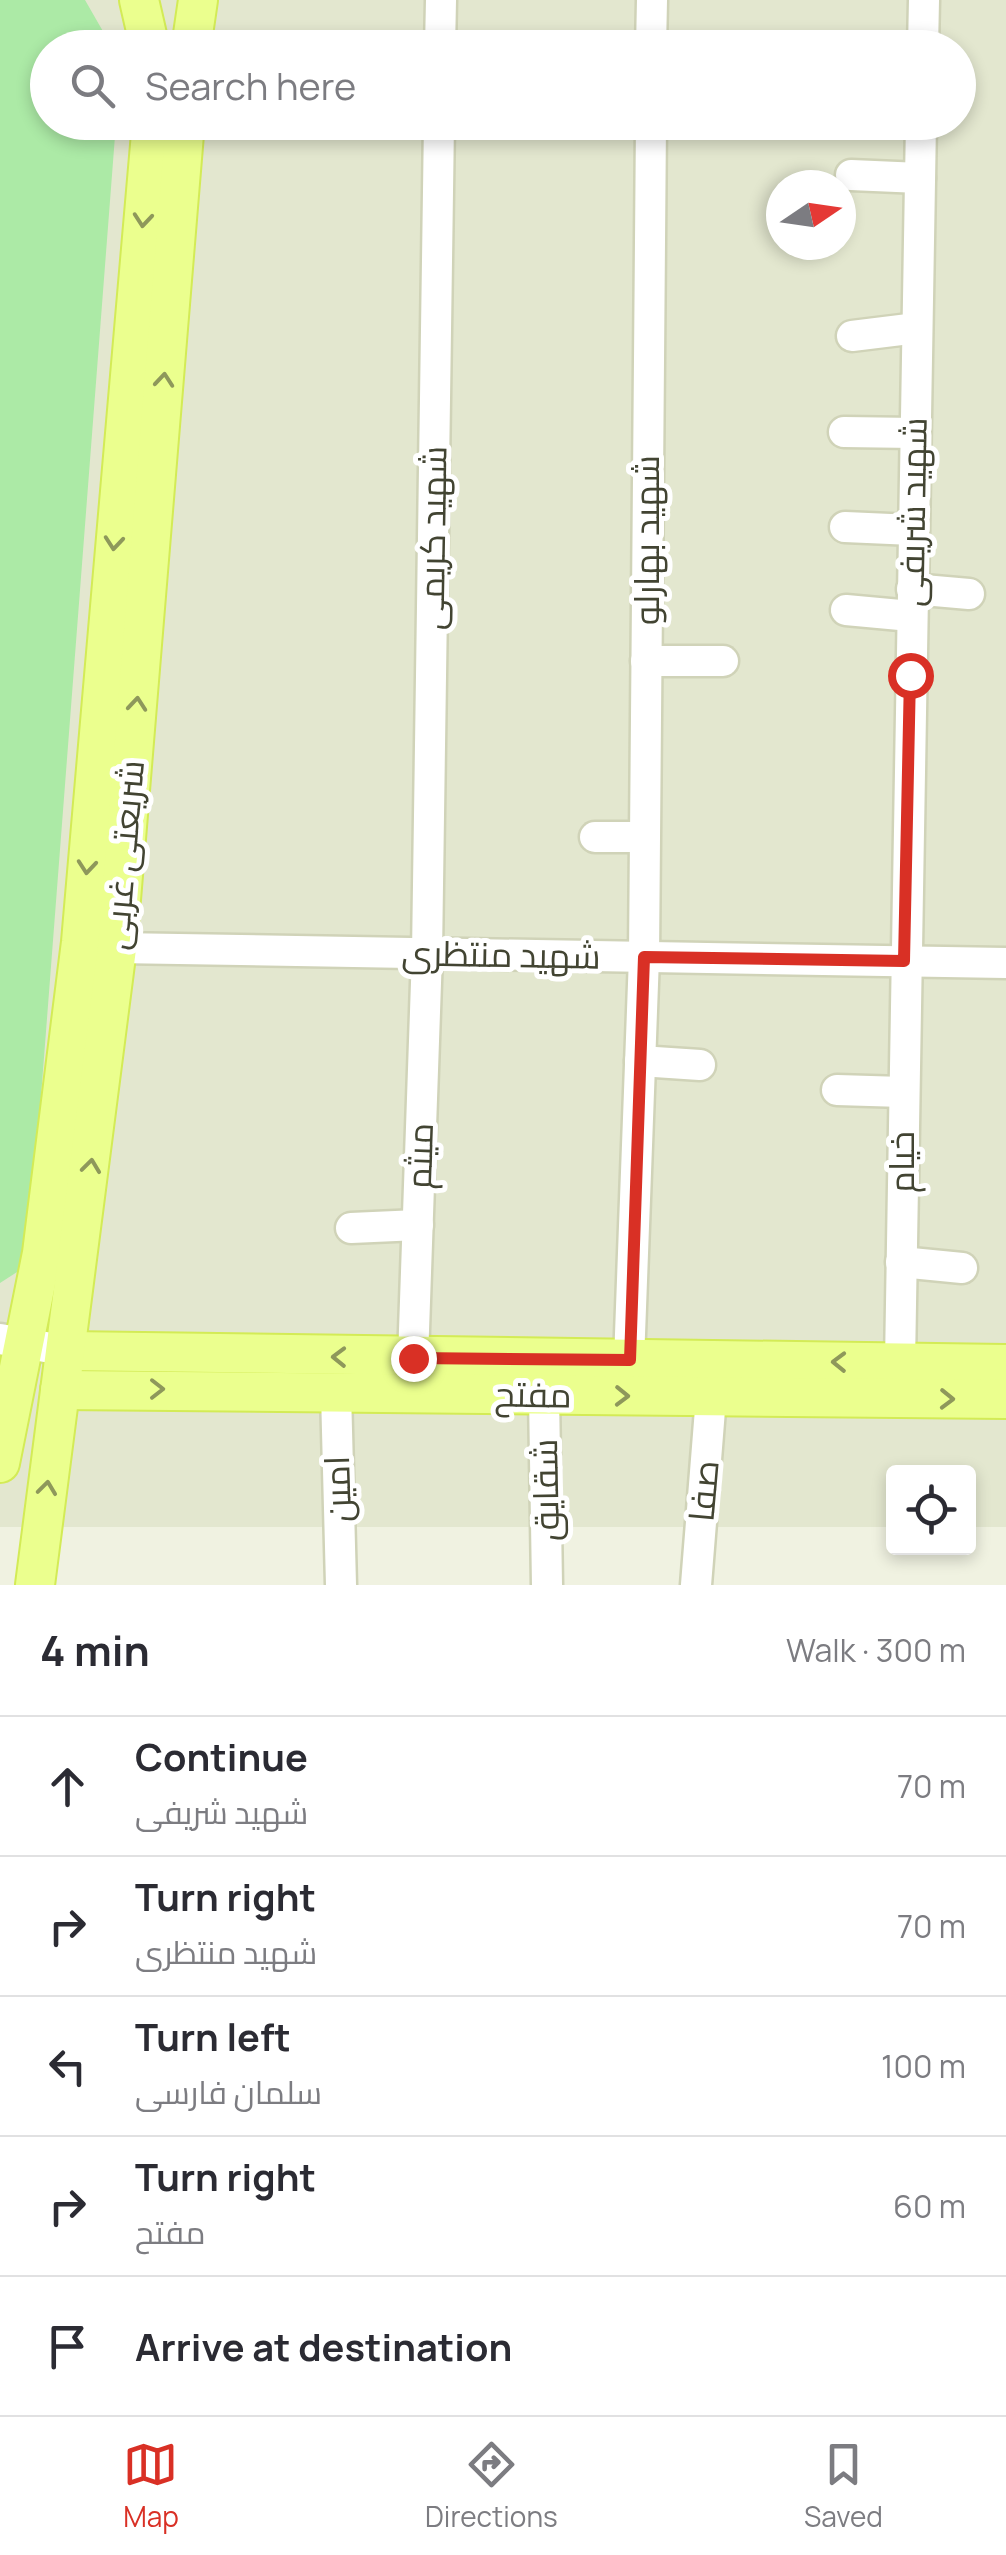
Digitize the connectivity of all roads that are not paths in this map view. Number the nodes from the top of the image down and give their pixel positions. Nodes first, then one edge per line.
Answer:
1 (140, 0) edge
2 (441, 0) edge
3 (652, 0) edge
4 (924, 0) edge
5 (146, 30) edge
6 (440, 30) edge
7 (651, 30) edge
8 (923, 30) edge
9 (150, 140) edge
10 (184, 140) edge
11 (439, 140) edge
12 (651, 140) edge
13 (921, 140) edge
14 (856, 175) edge
15 (920, 178) junction
16 (917, 328) junction
17 (852, 336) dead end
18 (844, 432) dead end
19 (915, 433) junction
20 (845, 527) dead end
21 (913, 530) junction
22 (969, 594) dead end
23 (911, 603) junction
24 (846, 610) dead end
25 (646, 661) junction
26 (724, 661) dead end
27 (594, 837) dead end
28 (644, 837) junction
29 (117, 948) junction
30 (426, 954) junction
31 (644, 957) junction
32 (904, 961) junction
33 (1006, 963) edge
34 (640, 1061) junction
35 (700, 1064) dead end
36 (838, 1090) dead end
37 (902, 1092) junction
38 (418, 1225) junction
39 (351, 1228) dead end
40 (42, 1253) junction
41 (901, 1262) junction
42 (962, 1268) dead end
43 (0, 1314) edge
44 (12, 1342) edge
45 (68, 1351) junction
46 (413, 1358) junction
47 (630, 1360) junction
48 (900, 1363) junction
49 (1006, 1364) edge
50 (249, 1371) junction
51 (7, 1382) edge
52 (60, 1390) junction
53 (336, 1392) junction
54 (544, 1395) junction
55 (712, 1396) junction
56 (1006, 1399) edge
57 (0, 1463) edge
58 (35, 1585) edge
59 (341, 1585) edge
60 (548, 1585) edge
61 (696, 1585) edge

1 - 5 main road
2 - 6 street
3 - 7 street
4 - 8 street
9 -> 40 main road, شریعتی غربی
29 -> 10 main road, شریعتی غربی
11 - 30 street, شهید کریمی
12 - 25 street, شهید بهارلو
13 - 15 street, شهید شریفی
14 - 15 street
15 - 16 street, شهید شریفی
16 - 17 street
16 - 19 street, شهید شریفی
18 - 19 street
19 - 21 street, شهید شریفی
20 - 21 street
21 - 23 street, شهید شریفی
22 - 23 street
23 - 24 street
23 - 32 street, شهید شریفی
25 - 26 street
25 - 28 street, شهید بهارلو
27 - 28 street
28 - 31 street, شهید بهارلو
29 - 30 street, شهید منتظری
45 -> 29 main road, شریعتی غربی
30 - 31 street, شهید منتظری
30 - 38 street, میثم
31 - 32 street, شهید منتظری
31 - 34 street, شهید بهارلو
32 - 33 street, شهید منتظری
32 - 37 street, خیام
34 - 35 street
34 - 47 street, شهید بهارلو
36 - 37 street
37 - 41 street, خیام
38 - 39 street
38 - 46 street, میثم
40 - 43 main road
40 - 44 main road, شریعتی غربی
41 - 42 street
41 - 48 street, خیام
44 - 45 street
44 - 51 main road, شریعتی غربی
45 - 50 main road, مفتح
45 - 52 main road, شریعتی غربی
46 - 47 main road, مفتح
46 -> 50 main road, مفتح
48 -> 47 main road, مفتح
48 - 49 main road, مفتح
52 -> 50 main road, مفتح
50 - 53 main road, مفتح
51 - 52 street
51 - 57 main road, شریعتی غربی
58 -> 52 main road, شریعتی غربی
53 - 54 main road, مفتح
53 - 59 street, امین
54 -> 55 main road, مفتح
54 - 60 street, شقایق
55 -> 56 main road, مفتح
55 - 61 street, صفا

